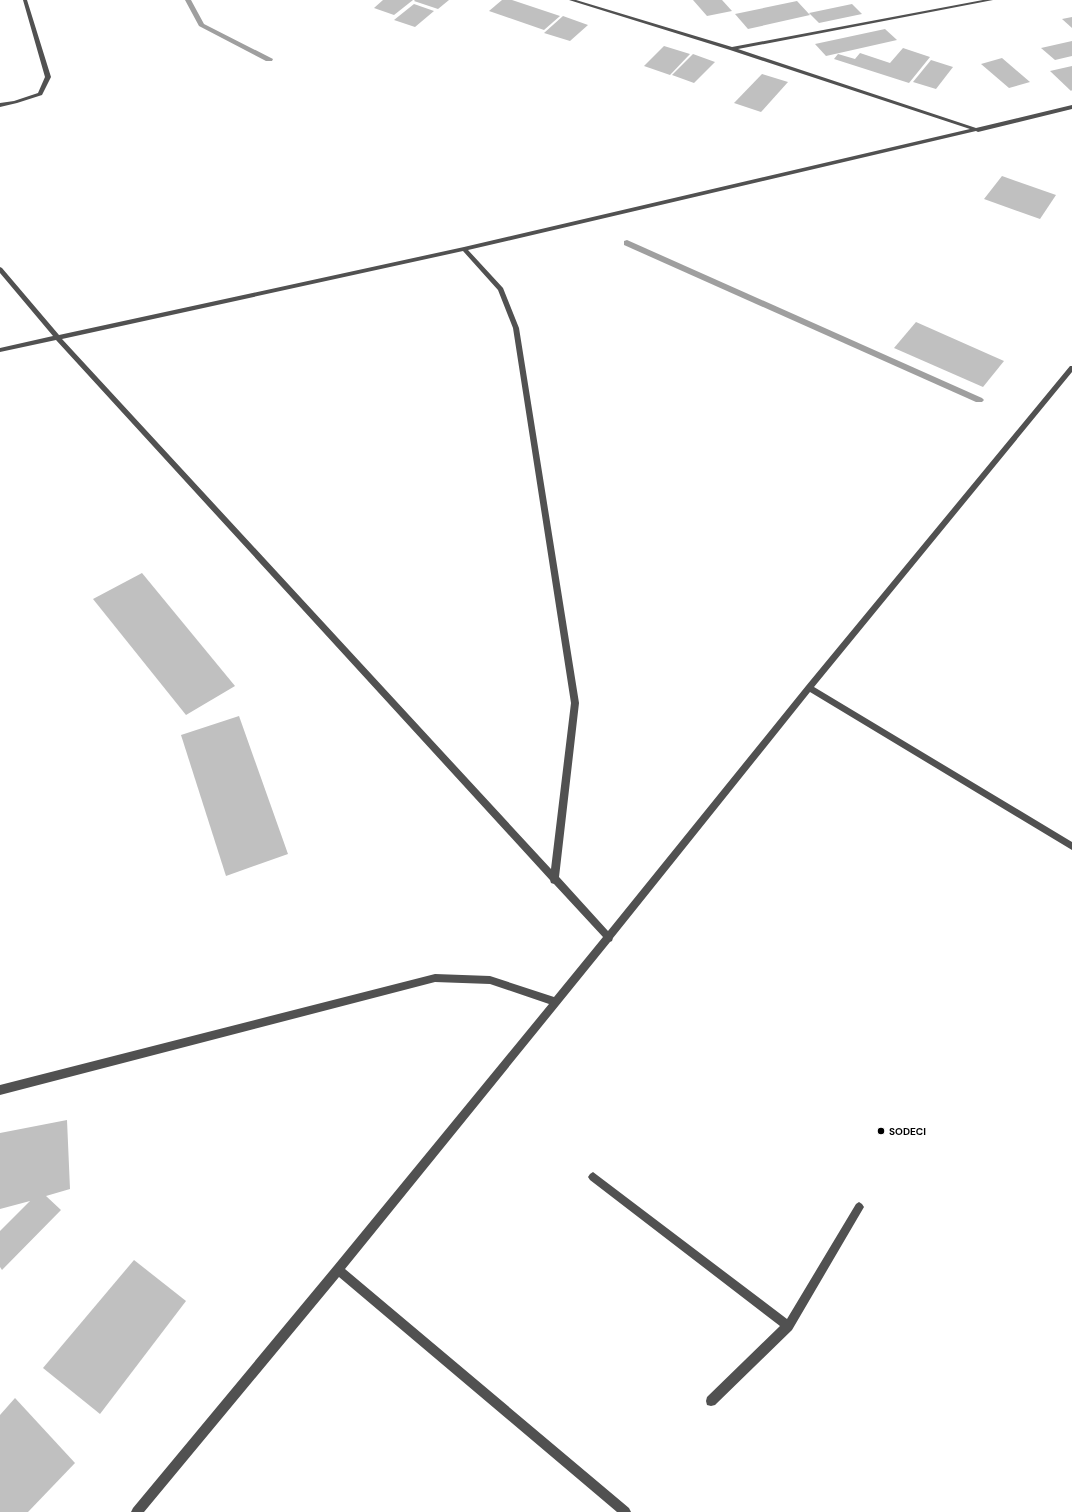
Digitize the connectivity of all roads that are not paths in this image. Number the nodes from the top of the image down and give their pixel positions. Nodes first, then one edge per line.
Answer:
1 (26, 0) edge
2 (571, 0) edge
3 (991, 0) edge
4 (732, 49) junction
5 (0, 105) edge
6 (1072, 108) edge
7 (979, 130) junction
8 (464, 249) junction
9 (0, 269) edge
10 (58, 338) junction
11 (0, 350) edge
12 (1072, 368) edge
13 (809, 688) junction
14 (1072, 846) edge
15 (554, 880) junction
16 (608, 938) junction
17 (556, 1002) junction
18 (0, 1090) edge
19 (593, 1177) dead end
20 (859, 1207) dead end
21 (338, 1270) junction
22 (788, 1326) junction
23 (711, 1400) dead end
24 (137, 1512) edge
25 (625, 1512) edge

1 - 5 street
2 - 4 street
3 - 4 street
4 - 7 street
6 - 7 street
7 - 8 street
8 - 10 street
8 - 15 street
9 - 10 street
10 - 11 street
10 - 15 street
12 - 13 street
13 - 14 street
13 - 16 street
15 - 16 street
16 - 17 street
17 - 18 street
17 - 21 street
19 - 22 street
20 - 22 street
21 - 24 street
21 - 25 street
22 - 23 street

